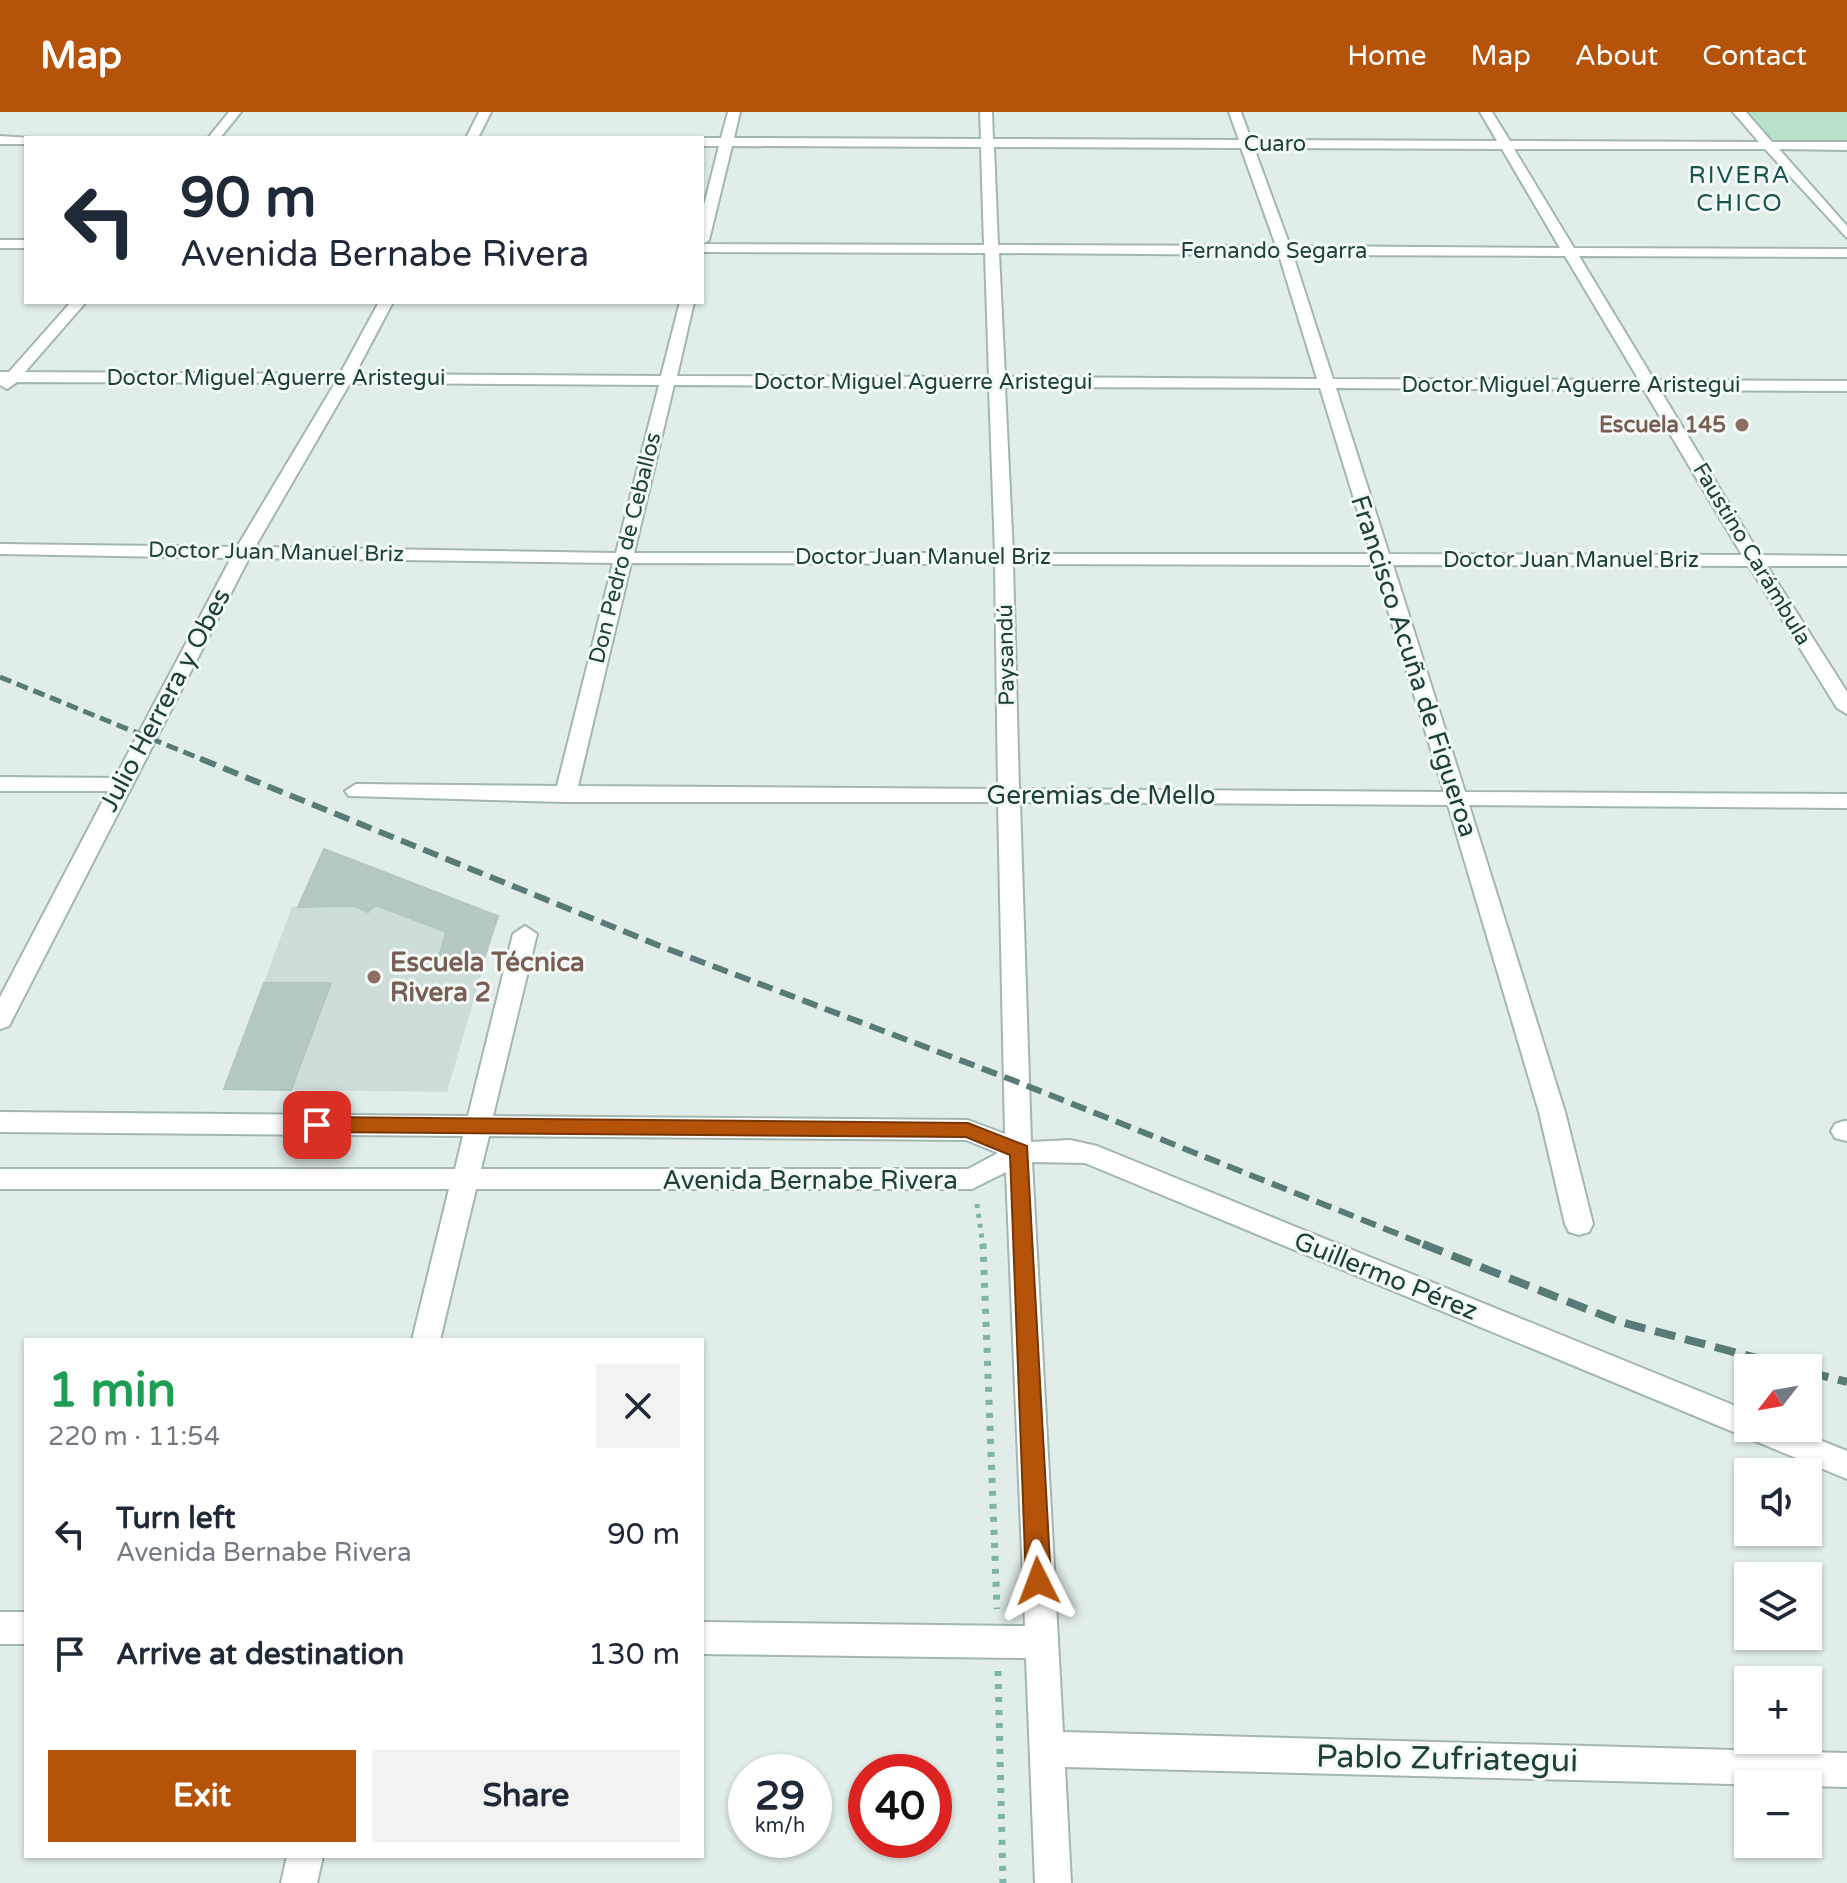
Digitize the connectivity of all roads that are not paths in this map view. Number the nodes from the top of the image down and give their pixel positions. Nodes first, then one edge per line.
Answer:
1 (235, 112) edge
2 (485, 112) edge
3 (734, 112) edge
4 (986, 112) edge
5 (1235, 112) edge
6 (1486, 112) edge
7 (1739, 112) edge
8 (216, 136) edge
9 (473, 136) edge
10 (0, 140) edge
11 (24, 140) edge
12 (704, 142) edge
13 (726, 142) junction
14 (987, 142) junction
15 (1245, 144) junction
16 (1505, 145) junction
17 (1770, 146) junction
18 (1847, 146) edge
19 (704, 232) edge
20 (1847, 234) edge
21 (0, 244) edge
22 (24, 244) edge
23 (704, 248) edge
24 (993, 251) junction
25 (1285, 252) junction
26 (1571, 252) junction
27 (1847, 253) edge
28 (77, 304) edge
29 (385, 304) edge
30 (687, 304) edge
31 (6, 377) edge
32 (345, 379) junction
33 (668, 381) junction
34 (996, 382) junction
35 (1324, 384) junction
36 (1650, 386) junction
37 (1847, 386) edge
38 (0, 392) edge
39 (0, 549) edge
40 (244, 551) junction
41 (1004, 557) junction
42 (622, 558) junction
43 (1380, 559) junction
44 (1754, 560) junction
45 (1847, 561) edge
46 (1847, 708) edge
47 (0, 784) edge
48 (120, 785) junction
49 (356, 791) dead end
50 (1008, 794) junction
51 (565, 795) junction
52 (1456, 796) junction
53 (1847, 801) edge
54 (525, 934) dead end
55 (0, 1020) edge
56 (0, 1122) edge
57 (476, 1126) junction
58 (1020, 1151) junction
59 (0, 1179) edge
60 (465, 1181) junction
61 (1579, 1224) dead end
62 (426, 1338) edge
63 (1734, 1419) edge
64 (1790, 1442) edge
65 (1847, 1465) edge
66 (0, 1628) edge
67 (24, 1628) edge
68 (704, 1638) edge
69 (1041, 1642) junction
70 (1047, 1749) junction
71 (1847, 1770) edge
72 (305, 1858) edge
73 (299, 1883) edge
74 (1053, 1883) edge

1 - 8 street
2 - 9 street
3 - 13 street
4 - 14 street, Paysandú
5 - 15 street, Francisco Acuña de Figueroa
6 - 16 street, Faustino Carámbula
7 - 17 street
10 - 11 street
12 - 13 street, Cuaro
13 - 14 street, Cuaro
13 - 19 street
14 - 15 street, Cuaro
14 - 24 street, Paysandú
15 - 16 street, Cuaro
15 - 25 street, Francisco Acuña de Figueroa
16 - 17 street, Cuaro
16 - 26 street, Faustino Carámbula
17 - 18 street, Cuaro
17 - 20 street
21 - 22 street
23 - 24 street, Fernando Segarra
24 - 25 street, Fernando Segarra
24 - 34 street, Paysandú
25 - 26 street, Fernando Segarra
25 - 35 street, Francisco Acuña de Figueroa
26 - 27 street, Fernando Segarra
26 - 36 street, Faustino Carámbula
28 - 31 street
29 - 32 street, Julio Herrera y Obes
30 - 33 street, Don Pedro de Ceballos
31 - 32 street, Doctor Miguel Aguerre Aristegui
31 - 38 street
32 - 33 street, Doctor Miguel Aguerre Aristegui
32 - 40 street, Julio Herrera y Obes
33 - 34 street, Doctor Miguel Aguerre Aristegui
33 - 42 street, Don Pedro de Ceballos
34 - 35 street, Doctor Miguel Aguerre Aristegui
34 - 41 street, Paysandú
35 - 36 street, Doctor Miguel Aguerre Aristegui
35 - 43 street, Francisco Acuña de Figueroa
36 - 37 street, Doctor Miguel Aguerre Aristegui
36 - 44 street, Faustino Carámbula
39 - 40 street, Doctor Juan Manuel Briz
40 - 42 street, Doctor Juan Manuel Briz
40 - 48 street, Julio Herrera y Obes
41 - 42 street, Doctor Juan Manuel Briz
41 - 43 street, Doctor Juan Manuel Briz
41 - 50 street, Paysandú
42 - 51 street, Don Pedro de Ceballos
43 - 44 street, Doctor Juan Manuel Briz
43 - 52 street, Francisco Acuña de Figueroa
44 - 45 street, Doctor Juan Manuel Briz
44 - 46 street, Faustino Carámbula
47 - 48 street
48 - 55 street, Julio Herrera y Obes
49 - 51 street, Geremias de Mello
50 - 51 street, Geremias de Mello
50 - 52 street, Geremias de Mello
50 - 58 street, Paysandú
52 - 53 street, Geremias de Mello
52 - 61 street, Francisco Acuña de Figueroa
54 - 57 street
56 - 57 street, Avenida Bernabe Rivera
57 - 58 street, Avenida Bernabe Rivera
57 - 60 street
58 - 60 street, Avenida Bernabe Rivera
58 - 63 street, Guillermo Pérez
58 - 69 street, Paysandú
59 - 60 street, Avenida Bernabe Rivera
60 - 62 street
64 - 65 street
66 - 67 street
68 - 69 street
69 - 70 street, Paysandú
70 - 71 street, Pablo Zufriategui
70 - 74 street, Paysandú
72 - 73 street

